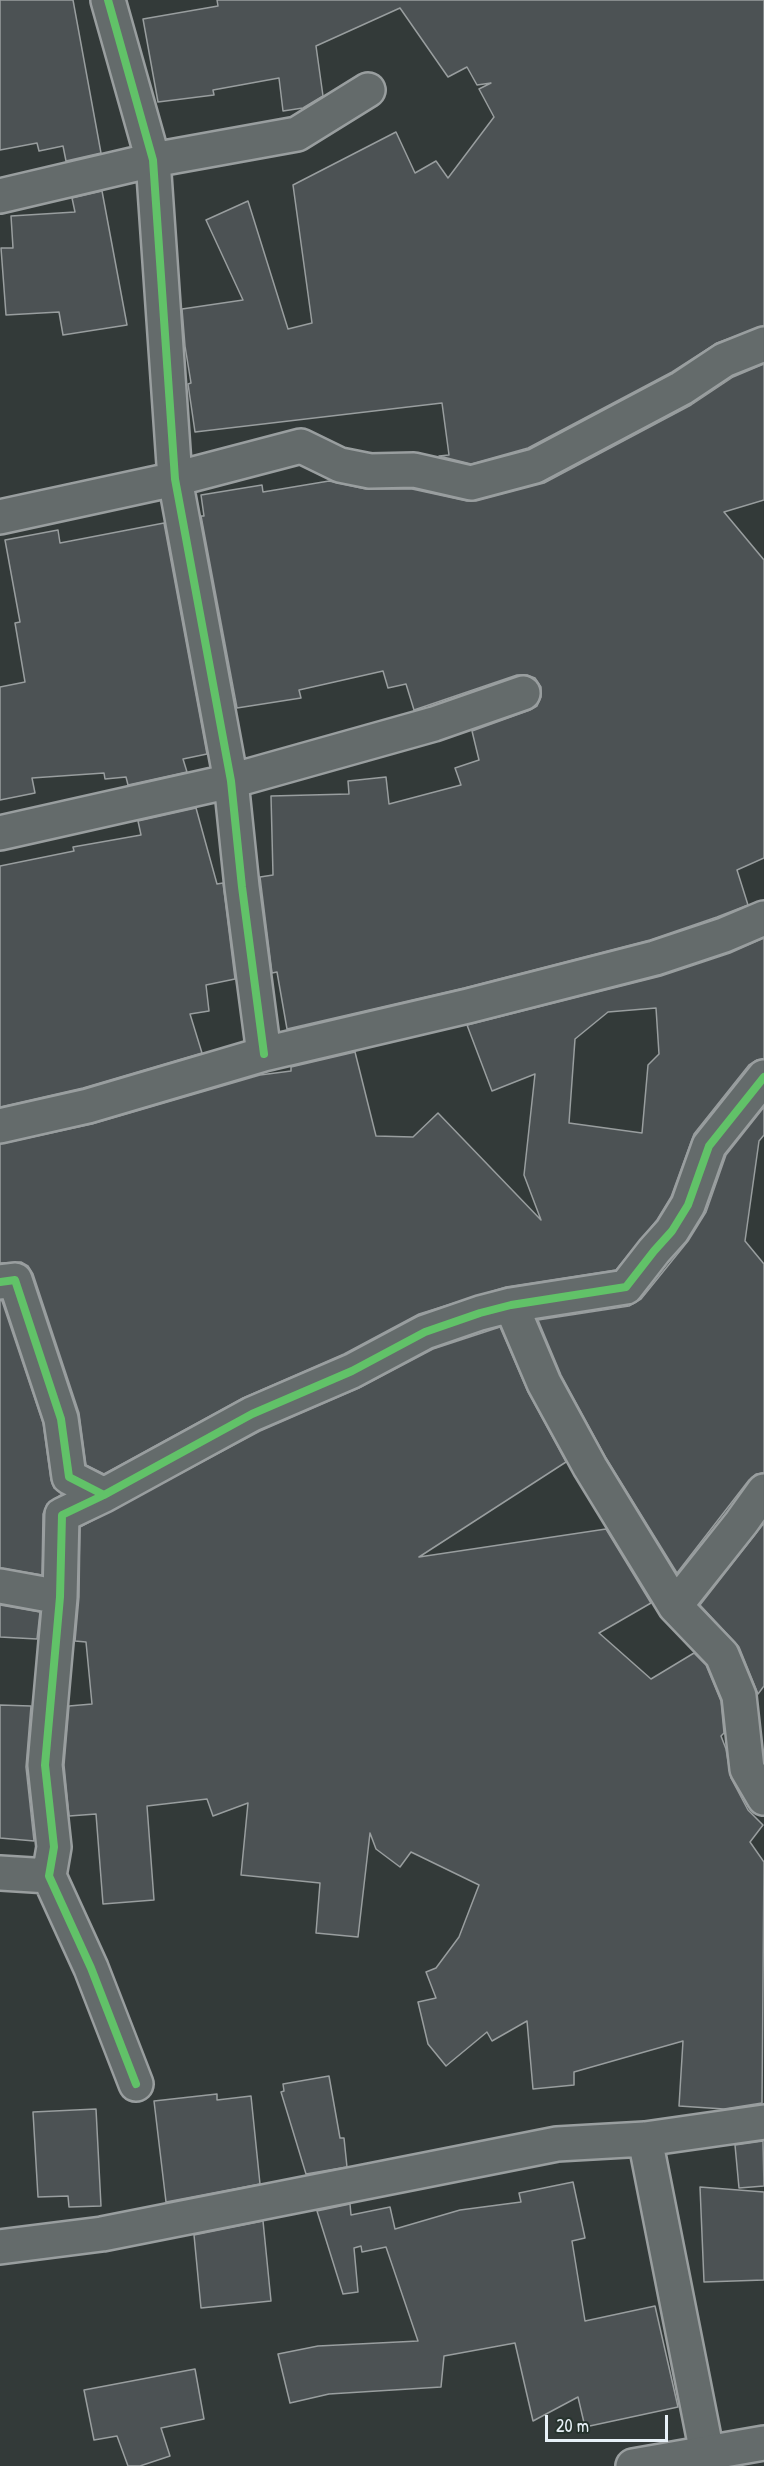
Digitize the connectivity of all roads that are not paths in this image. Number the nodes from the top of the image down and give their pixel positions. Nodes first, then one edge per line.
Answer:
1 (108, 0) edge
2 (368, 90) dead end
3 (153, 160) junction
4 (0, 196) edge
5 (764, 344) edge
6 (175, 478) junction
7 (0, 517) edge
8 (523, 693) dead end
9 (231, 781) junction
10 (0, 833) edge
11 (764, 918) edge
12 (264, 1054) junction
13 (764, 1077) edge
14 (0, 1126) edge
15 (5, 1275) edge
16 (511, 1305) junction
17 (764, 1491) edge
18 (104, 1495) junction
19 (0, 1586) edge
20 (60, 1597) junction
21 (675, 1606) junction
22 (764, 1798) edge
23 (0, 1873) edge
24 (49, 1876) junction
25 (136, 2084) dead end
26 (764, 2122) edge
27 (645, 2139) junction
28 (0, 2247) edge
29 (764, 2443) edge
30 (707, 2453) junction
31 (633, 2466) edge

1 - 3 street
2 - 3 street
3 - 4 street
3 - 6 street
5 - 6 street
6 - 7 street
6 - 9 street
8 - 9 street
9 - 10 street
9 - 12 street
11 - 12 street
12 - 14 street
13 - 16 street
15 - 18 street
16 - 18 street
16 - 21 street
17 - 21 street
18 - 20 street
19 - 20 street
20 - 24 street
21 - 22 street
23 - 24 street
24 - 25 street
26 - 27 street
27 - 28 street
27 - 30 street
29 - 30 street
30 - 31 street

